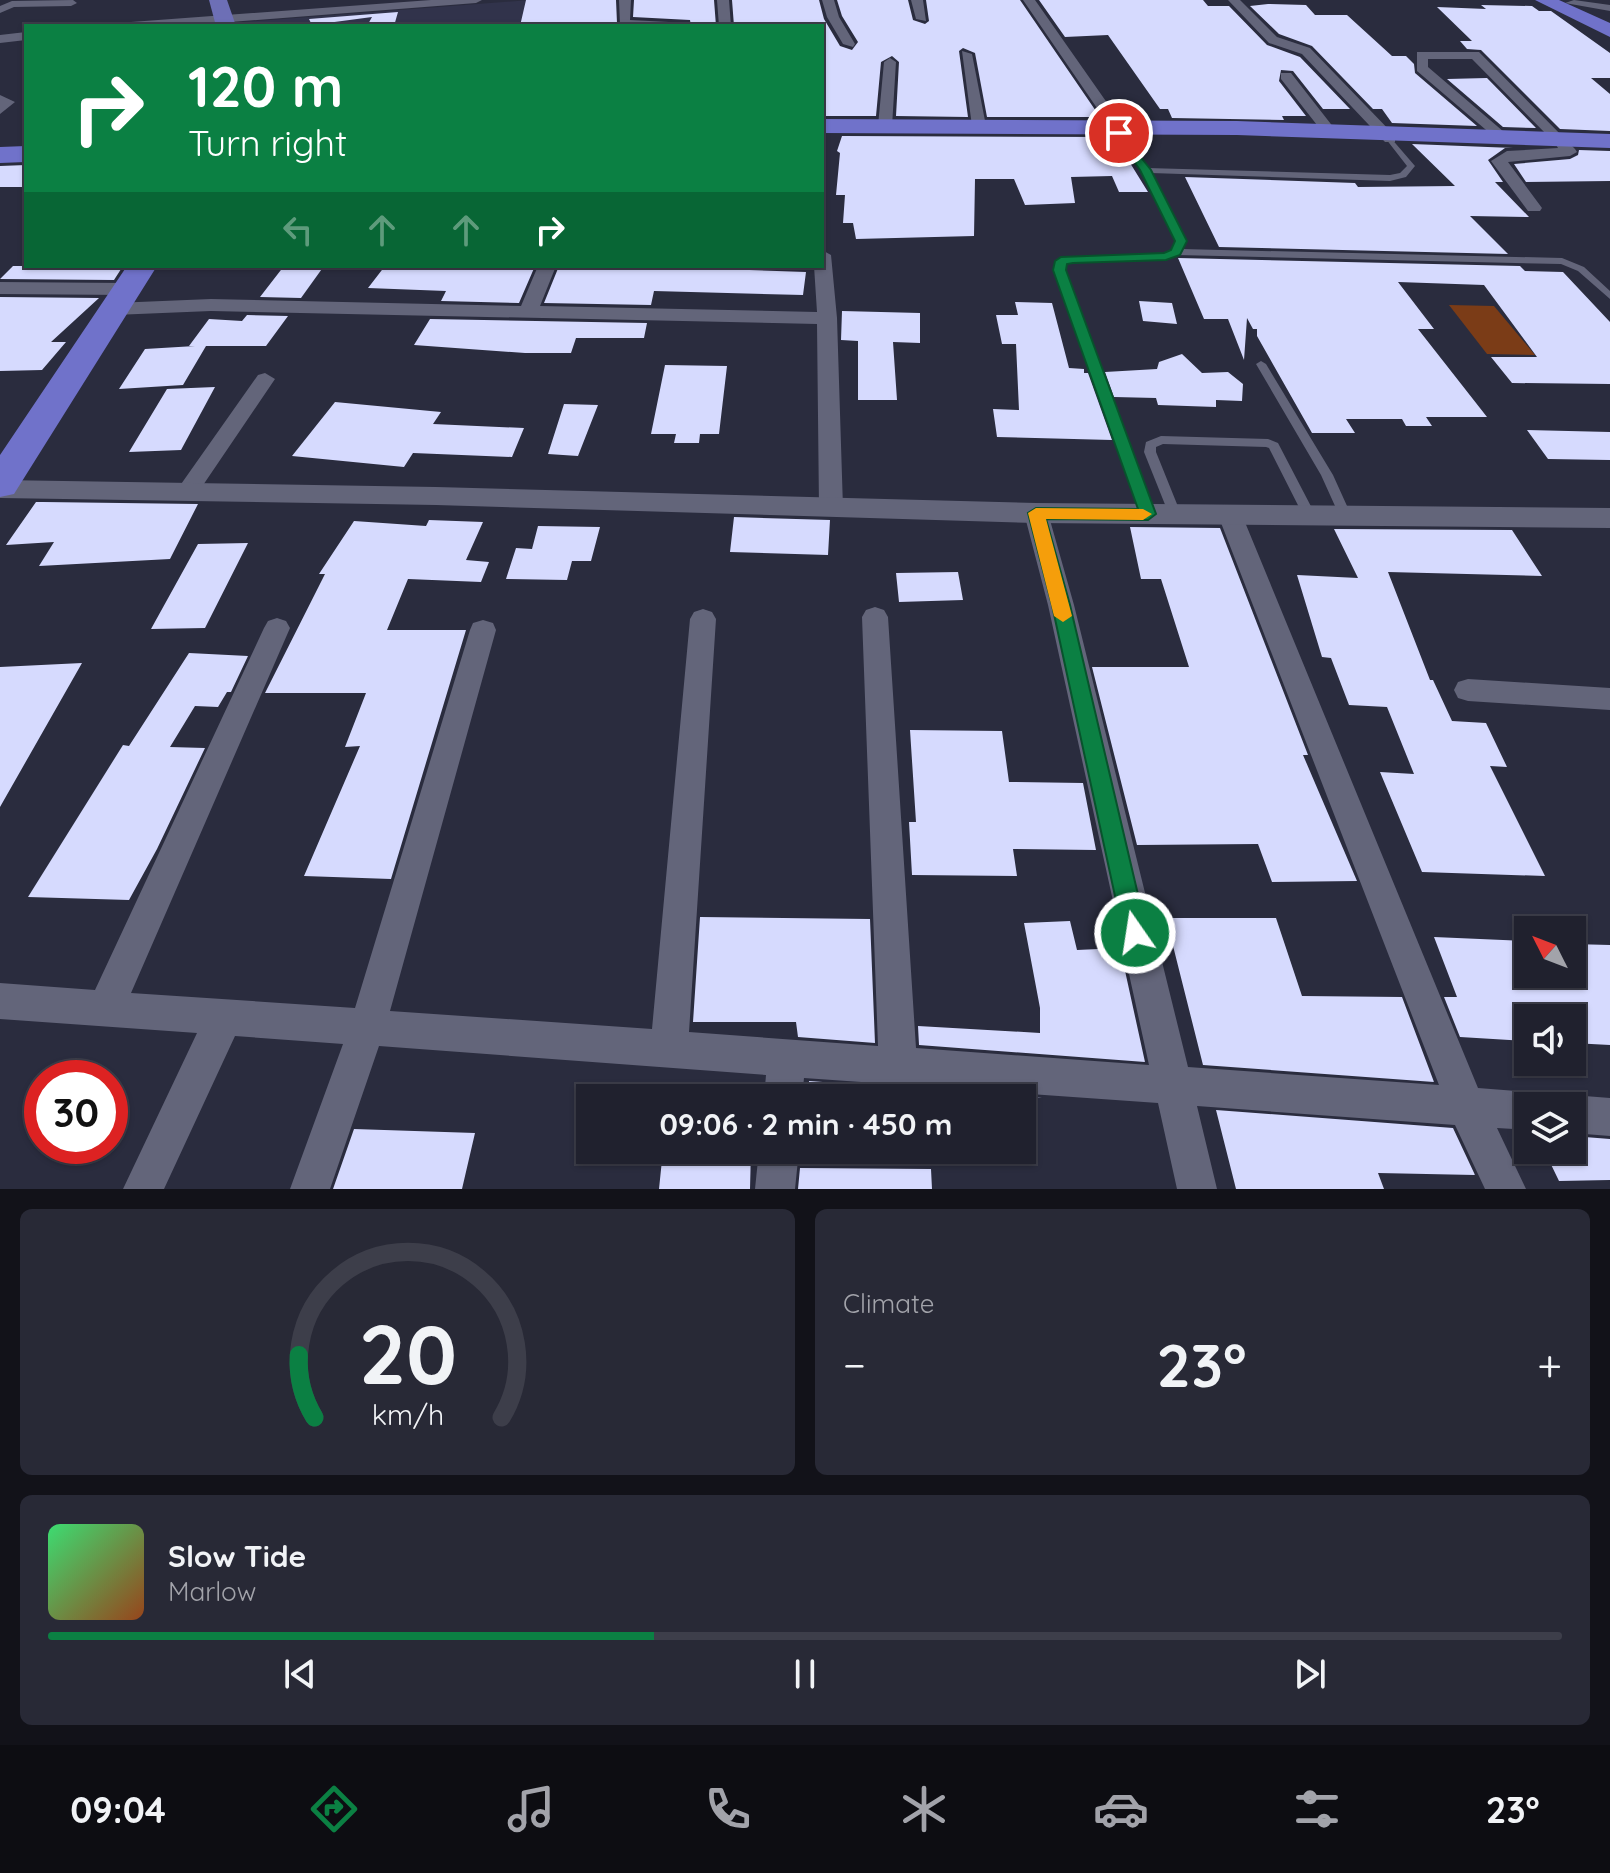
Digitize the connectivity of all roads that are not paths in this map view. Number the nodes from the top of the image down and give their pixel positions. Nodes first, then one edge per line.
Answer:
1 (476, 0) edge
2 (625, 0) edge
3 (723, 0) edge
4 (828, 0) edge
5 (917, 0) edge
6 (1029, 0) edge
7 (1234, 0) edge
8 (1544, 0) edge
9 (1568, 2) edge
10 (71, 3) dead end
11 (1610, 8) edge
12 (0, 10) edge
13 (223, 14) edge
14 (922, 19) dead end
15 (1610, 21) edge
16 (146, 24) edge
17 (639, 24) edge
18 (725, 24) edge
19 (1610, 31) edge
20 (24, 36) edge
21 (0, 39) edge
22 (849, 44) dead end
23 (966, 54) dead end
24 (890, 62) dead end
25 (1286, 76) dead end
26 (0, 99) edge
27 (0, 110) edge
28 (824, 126) edge
29 (885, 126) junction
30 (979, 126) junction
31 (1118, 130) junction
32 (1329, 131) junction
33 (824, 134) edge
34 (1388, 136) junction
35 (1504, 138) junction
36 (1561, 142) junction
37 (1610, 143) edge
38 (24, 154) edge
39 (0, 155) edge
40 (1145, 170) junction
41 (1534, 208) dead end
42 (1176, 252) junction
43 (546, 268) edge
44 (823, 268) edge
45 (0, 288) edge
46 (127, 288) edge
47 (1610, 296) edge
48 (528, 313) junction
49 (827, 318) junction
50 (1261, 364) dead end
51 (265, 379) dead end
52 (0, 487) edge
53 (187, 492) junction
54 (831, 508) junction
55 (1036, 513) junction
56 (1161, 514) junction
57 (1230, 515) junction
58 (1310, 516) junction
59 (1346, 517) junction
60 (1610, 518) edge
61 (875, 617) dead end
62 (703, 619) dead end
63 (277, 628) dead end
64 (483, 630) dead end
65 (1468, 690) dead end
66 (1610, 699) edge
67 (0, 1001) edge
68 (105, 1009) junction
69 (224, 1018) junction
70 (367, 1028) junction
71 (669, 1049) junction
72 (787, 1058) junction
73 (898, 1066) junction
74 (784, 1084) edge
75 (1171, 1085) junction
76 (1466, 1106) junction
77 (1514, 1110) edge
78 (1586, 1115) edge
79 (1610, 1117) edge
80 (778, 1164) edge
81 (143, 1189) edge
82 (310, 1189) edge
83 (775, 1189) edge
84 (1197, 1189) edge
85 (1506, 1189) edge

1 - 13 street
2 - 17 street
3 - 18 street
4 - 22 street
5 - 14 street
6 - 31 street
7 - 34 street
8 - 19 highway
9 - 11 street
9 - 15 highway
10 - 12 street
13 - 16 street
20 - 21 street
23 - 30 street
24 - 29 street
25 - 32 street
26 - 27 street
28 - 29 highway
29 - 30 highway
30 - 31 highway
31 - 32 highway
31 - 33 highway
31 - 34 highway
31 - 40 lane
32 - 34 highway
34 - 35 highway
34 - 36 highway
34 - 40 lane
35 - 36 highway
35 - 36 street
36 - 37 highway
36 - 41 street
38 - 39 highway
40 - 42 lane
42 - 47 lane
42 - 56 lane
43 - 48 street
44 - 49 street
45 - 46 street
46 - 48 street
46 - 52 highway
48 - 49 street
49 - 54 street
50 - 59 lane
51 - 53 street
52 - 53 street
53 - 54 street
54 - 55 street
55 - 56 street
55 - 75 street
56 - 57 street
56 - 58 lane
57 - 58 street
57 - 76 street
58 - 59 street
59 - 60 street
61 - 73 street
62 - 71 street
63 - 68 street
64 - 70 street
65 - 66 street
67 - 68 street
68 - 69 street
69 - 70 street
69 - 81 street
70 - 71 street
70 - 82 street
71 - 72 street
72 - 73 street
72 - 74 street
73 - 75 street
75 - 76 street
75 - 84 street
76 - 77 street
76 - 85 street
78 - 79 street
80 - 83 street

